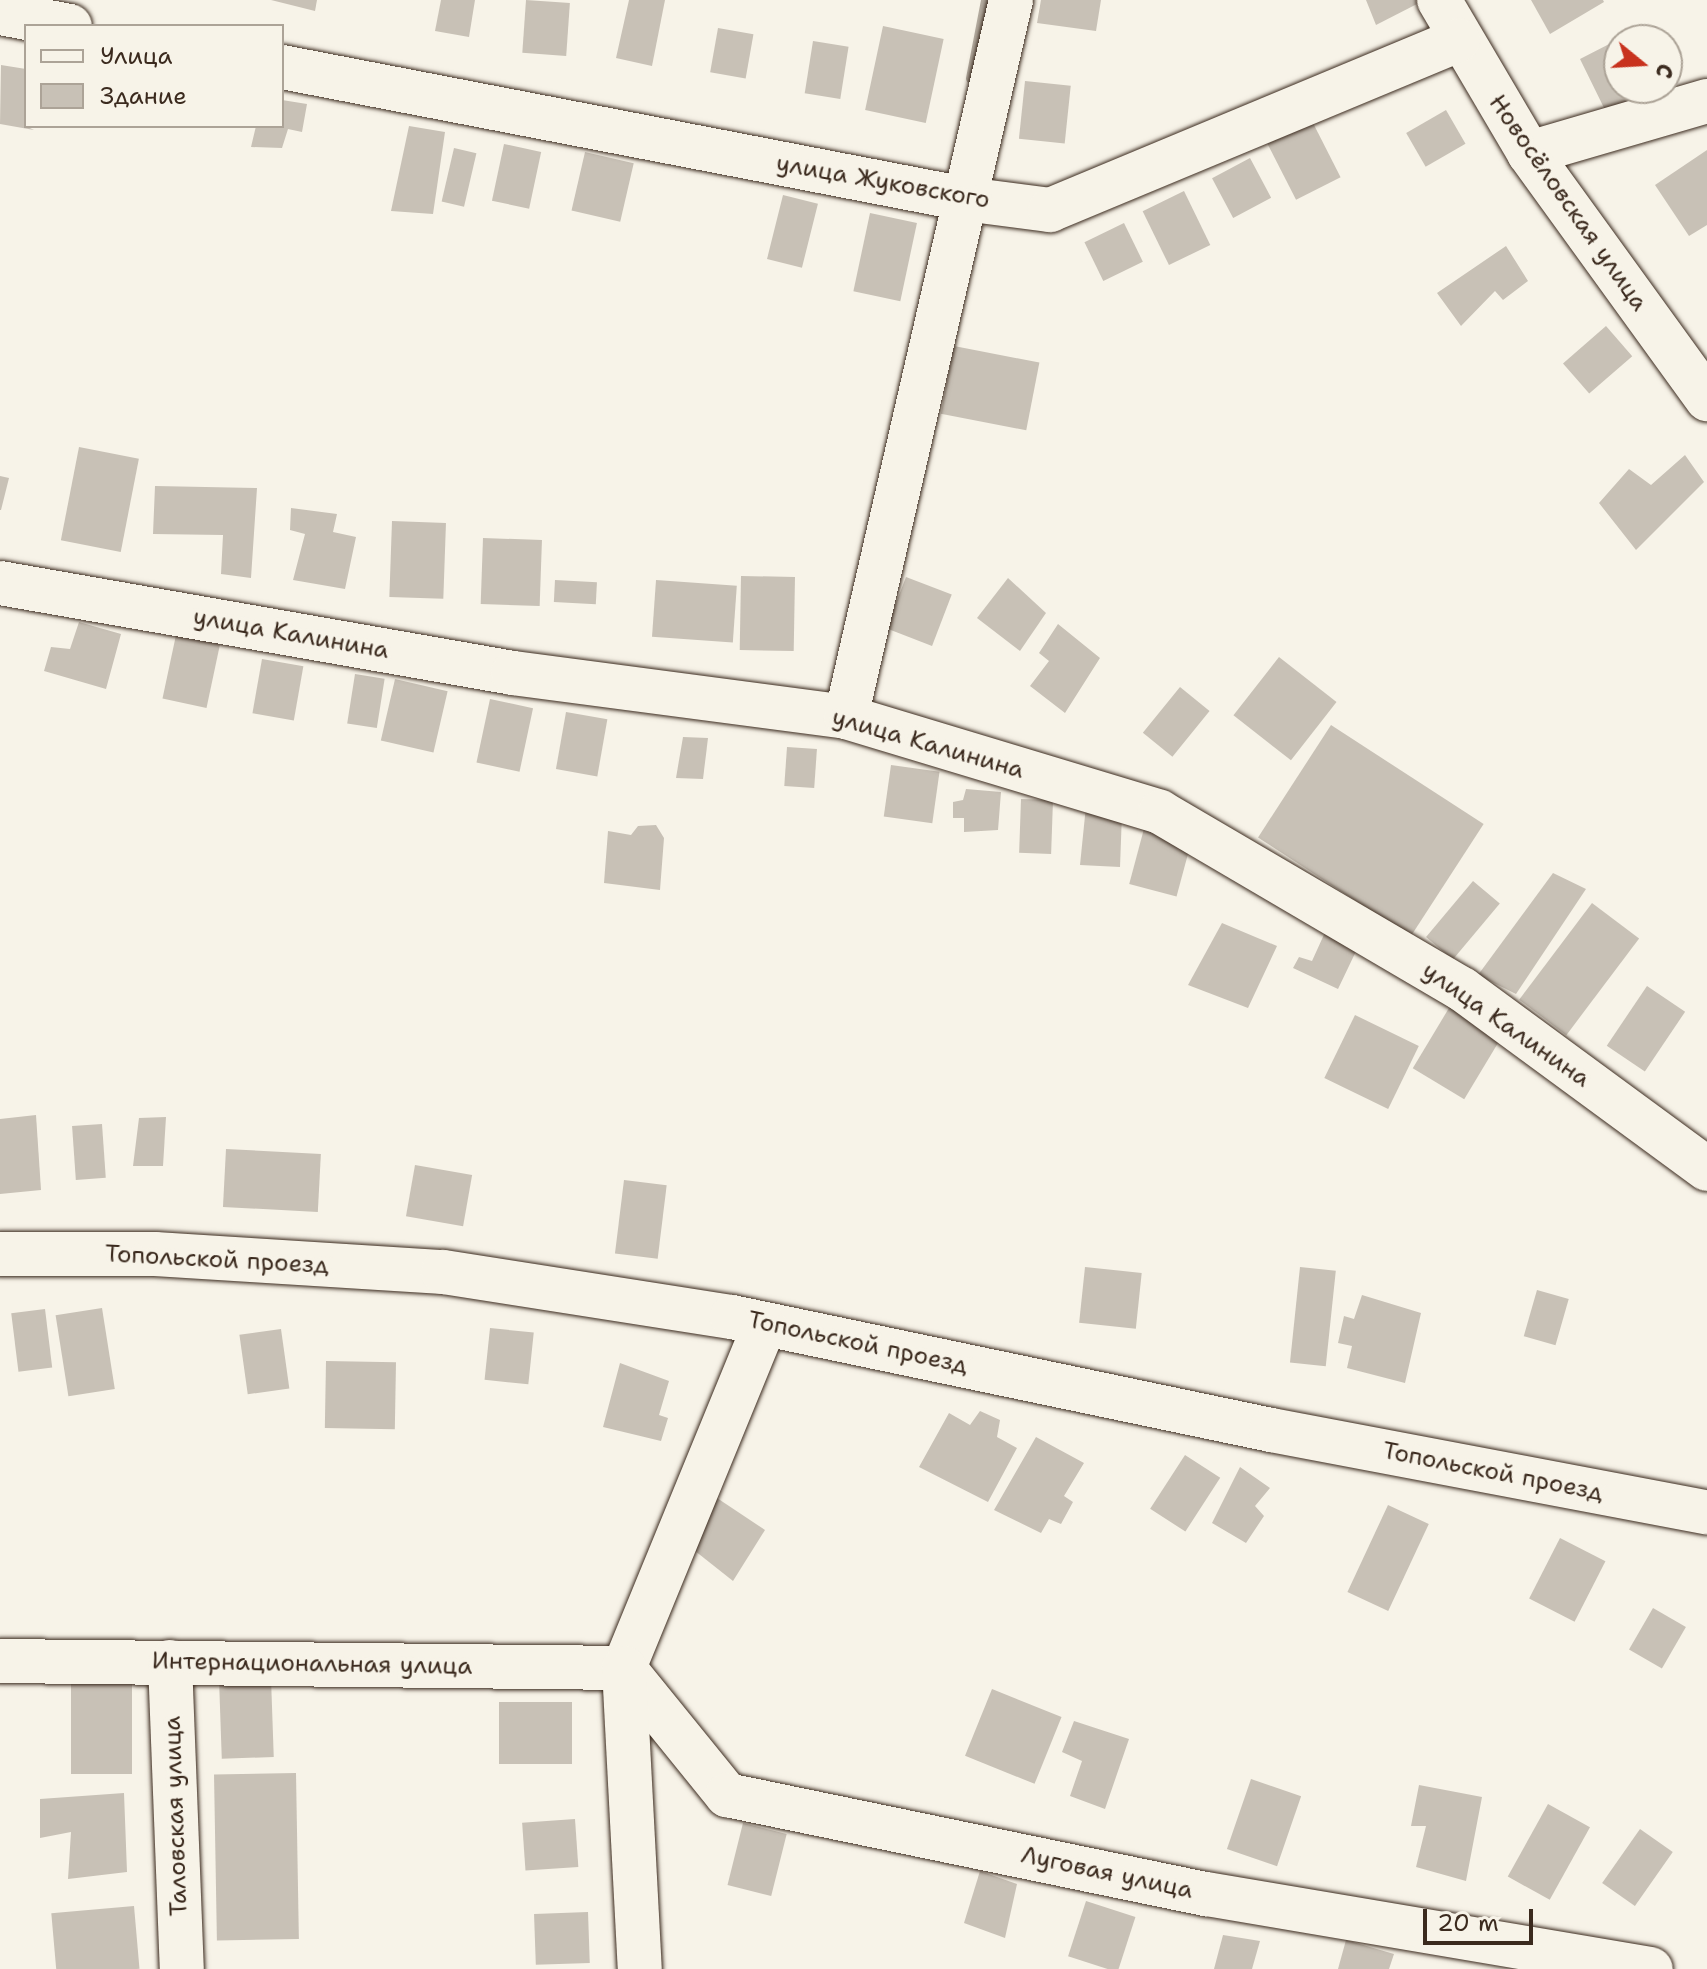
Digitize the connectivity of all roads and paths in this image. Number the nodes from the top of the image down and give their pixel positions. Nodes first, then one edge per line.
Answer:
1 (1011, 0) edge
2 (1439, 0) edge
3 (0, 13) edge
4 (59, 24) edge
5 (1458, 40) junction
6 (284, 67) edge
7 (1707, 101) edge
8 (1529, 153) junction
9 (965, 199) junction
10 (1707, 399) edge
11 (0, 583) edge
12 (846, 717) junction
13 (1707, 1169) edge
14 (0, 1254) edge
15 (765, 1324) junction
16 (1707, 1512) edge
17 (0, 1661) edge
18 (170, 1662) junction
19 (624, 1668) junction
20 (182, 1969) edge
21 (640, 1969) edge
22 (1651, 1969) edge

1 - 9 street
2 - 5 street, Новосёловская улица
3 - 4 street
5 - 8 street, Новосёловская улица
5 - 9 street, улица Жуковского
6 - 9 street, улица Жуковского
7 - 8 street
8 - 10 street, Новосёловская улица
9 - 12 street
11 - 12 street, улица Калинина
12 - 13 street, улица Калинина
14 - 15 street, Топольской проезд
15 - 16 street, Топольской проезд
15 - 19 street
17 - 18 street, Интернациональная улица
18 - 19 street, Интернациональная улица
18 - 20 street, Таловская улица
19 - 21 street
19 - 22 street, Луговая улица

